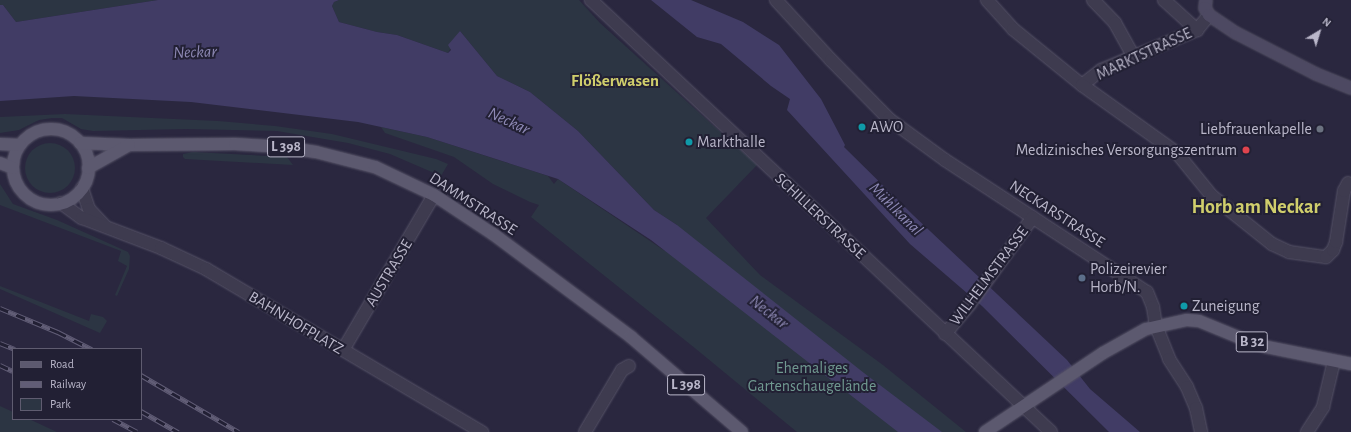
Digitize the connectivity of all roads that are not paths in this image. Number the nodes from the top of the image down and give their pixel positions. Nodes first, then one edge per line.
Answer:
1 (591, 0) edge
2 (776, 0) edge
3 (987, 0) edge
4 (1093, 0) edge
5 (1164, 0) edge
6 (1206, 0) edge
7 (1210, 15) junction
8 (1197, 30) junction
9 (1133, 56) junction
10 (1082, 85) junction
11 (1351, 88) edge
12 (80, 143) junction
13 (0, 144) edge
14 (20, 145) junction
15 (129, 145) junction
16 (0, 163) edge
17 (13, 168) junction
18 (88, 168) junction
19 (1348, 183) dead end
20 (82, 188) junction
21 (434, 196) junction
22 (61, 203) junction
23 (1033, 217) junction
24 (105, 226) junction
25 (1156, 326) junction
26 (945, 334) junction
27 (343, 350) junction
28 (1334, 361) junction
29 (1351, 364) edge
30 (626, 368) dead end
31 (1023, 406) junction
32 (482, 432) edge
33 (585, 432) edge
34 (742, 432) edge
35 (985, 432) edge
36 (1051, 432) edge
37 (1201, 432) edge
38 (1307, 432) edge

1 - 26 street, SCHILLERSTRASSE
2 - 23 street, NECKARSTRASSE
3 - 10 street, MARKTSTRASSE
4 - 9 street
5 - 8 street
6 - 7 street
7 - 8 street, MARKTSTRASSE
7 - 11 street
8 - 9 street, MARKTSTRASSE
9 - 10 street, MARKTSTRASSE
10 - 19 street
12 - 14 main road
12 - 15 main road, DAMMSTRASSE / L 398
12 - 18 main road
13 - 14 main road
14 - 17 main road
15 - 18 main road, DAMMSTRASSE
15 - 21 main road, DAMMSTRASSE / L 398
16 - 17 main road
17 - 22 main road
18 - 20 main road
20 - 22 main road
20 - 24 street, BAHNHOFPLATZ
21 - 27 street, AUSTRASSE
21 - 34 main road, DAMMSTRASSE / L 398
22 - 24 street, BAHNHOFPLATZ
23 - 25 street, NECKARSTRASSE
23 - 26 street, WILHELMSTRASSE
24 - 27 street, BAHNHOFPLATZ
25 - 28 main road, B 32
25 - 31 main road, B 32
25 - 37 street, NECKARSTRASSE
26 - 31 street, SCHILLERSTRASSE
27 - 32 street, BAHNHOFPLATZ
28 - 29 main road, B 32
28 - 38 street
30 - 33 street
31 - 35 main road, B 32
31 - 36 street, SCHILLERSTRASSE

